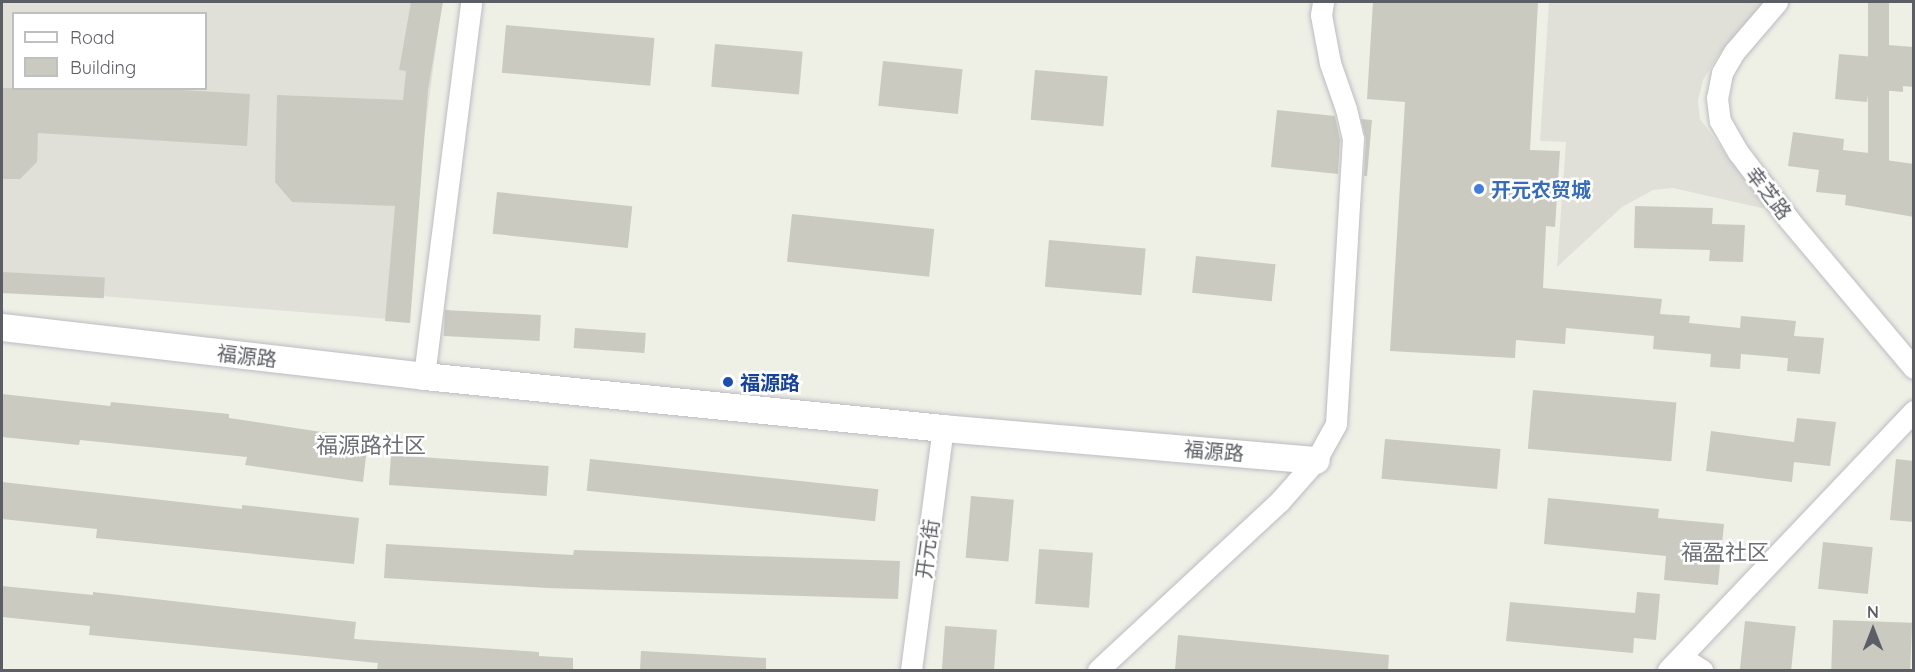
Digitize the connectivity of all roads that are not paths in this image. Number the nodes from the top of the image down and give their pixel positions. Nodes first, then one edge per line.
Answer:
1 (471, 2) edge
2 (1323, 2) edge
3 (1776, 2) edge
4 (2, 327) edge
5 (1914, 368) edge
6 (424, 376) junction
7 (1914, 411) edge
8 (943, 428) junction
9 (1316, 460) junction
10 (1675, 664) edge
11 (911, 670) edge
12 (1098, 670) edge
13 (1702, 670) edge

1 - 6 street
2 - 9 street
3 - 5 street, 幸芝路
4 - 6 street, 福源路
6 - 8 street, 福源路
7 - 10 street
8 - 9 street, 福源路
8 - 11 street, 开元街
9 - 12 street
10 - 13 street

